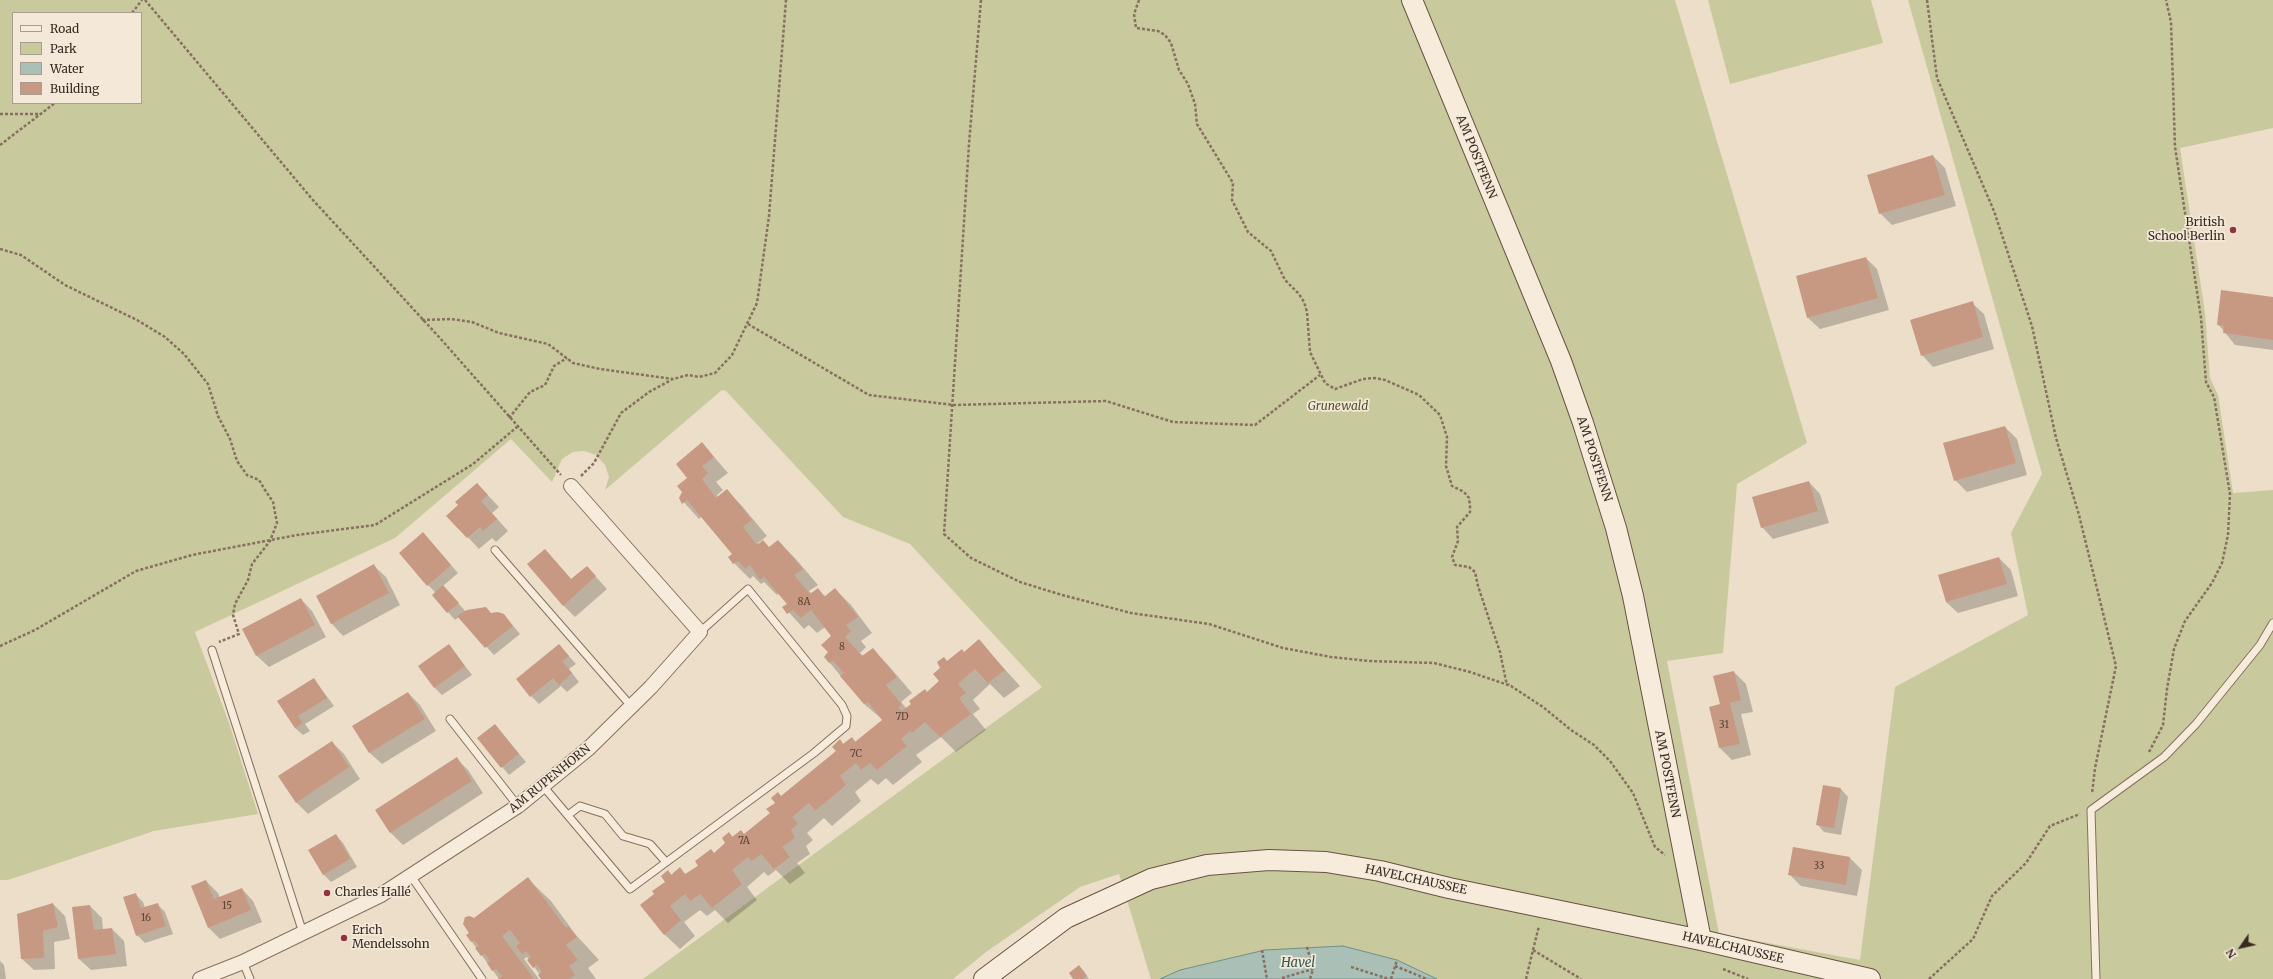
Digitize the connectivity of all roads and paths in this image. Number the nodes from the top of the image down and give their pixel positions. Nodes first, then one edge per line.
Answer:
1 (142, 0) edge
2 (145, 0) edge
3 (786, 0) edge
4 (981, 0) edge
5 (1139, 0) edge
6 (1412, 0) edge
7 (1927, 0) edge
8 (2166, 0) edge
9 (133, 12) edge
10 (54, 104) edge
11 (0, 114) edge
12 (40, 114) junction
13 (0, 145) edge
14 (0, 249) edge
15 (422, 320) junction
16 (748, 324) junction
17 (567, 358) junction
18 (1320, 375) junction
19 (673, 379) junction
20 (954, 405) junction
21 (509, 418) junction
22 (517, 427) junction
23 (571, 486) junction
24 (270, 541) junction
25 (495, 550) dead end
26 (2273, 623) edge
27 (700, 632) junction
28 (0, 646) edge
29 (212, 650) joint
30 (1511, 686) junction
31 (631, 706) junction
32 (450, 719) dead end
33 (2136, 778) junction
34 (543, 786) junction
35 (518, 806) junction
36 (2091, 810) junction
37 (568, 815) junction
38 (1683, 854) junction
39 (665, 861) junction
40 (411, 876) junction
41 (1544, 906) junction
42 (303, 934) junction
43 (1701, 940) junction
44 (1307, 947) dead end
45 (1262, 950) dead end
46 (1533, 950) junction
47 (1398, 960) dead end
48 (243, 962) junction
49 (1395, 966) junction
50 (1351, 968) dead end
51 (1313, 969) junction
52 (1723, 969) dead end
53 (1282, 978) dead end
54 (200, 979) edge
55 (250, 979) edge
56 (482, 979) edge
57 (984, 979) edge
58 (1267, 979) edge
59 (1310, 979) edge
60 (1390, 979) edge
61 (1427, 979) edge
62 (1526, 979) edge
63 (1581, 979) edge
64 (1748, 979) edge
65 (1870, 979) edge
66 (1929, 979) edge
67 (2096, 979) edge

1 - 9 path
2 - 15 path
3 - 16 path
4 - 20 path
5 - 18 path
6 - 38 street, AM POSTFENN
7 - 36 path
8 - 33 path
10 - 12 path
11 - 12 path
12 - 13 path
14 - 24 path
15 - 17 path
15 - 21 path
16 - 19 path
16 - 20 path
17 - 19 path
17 - 21 path
18 - 20 path
18 - 30 path
19 - 23 path
20 - 30 path
21 - 22 path
22 - 23 path
22 - 24 path
23 - 27 street
24 - 28 path
24 - 29 path
25 - 31 lane
26 - 33 lane
27 - 31 street, AM RUPENHORN
27 - 39 lane
29 - 42 lane
30 - 38 path
31 - 34 street, AM RUPENHORN
32 - 35 lane
33 - 36 lane
34 - 35 street, AM RUPENHORN
34 - 37 lane
35 - 40 street, AM RUPENHORN
36 - 66 path
36 - 67 lane
37 - 39 lane
37 - 39 lane
38 - 43 street, AM POSTFENN
40 - 42 street, AM RUPENHORN
40 - 56 lane
41 - 43 street, HAVELCHAUSSEE
41 - 46 path
41 - 57 street, HAVELCHAUSSEE
42 - 48 street, AM RUPENHORN
43 - 65 street, HAVELCHAUSSEE
44 - 51 path
45 - 58 path
46 - 62 path
46 - 63 path
47 - 49 path
48 - 54 street, AM RUPENHORN
48 - 55 lane
49 - 60 path
49 - 61 path
50 - 60 path
51 - 53 path
51 - 59 path
52 - 64 path

